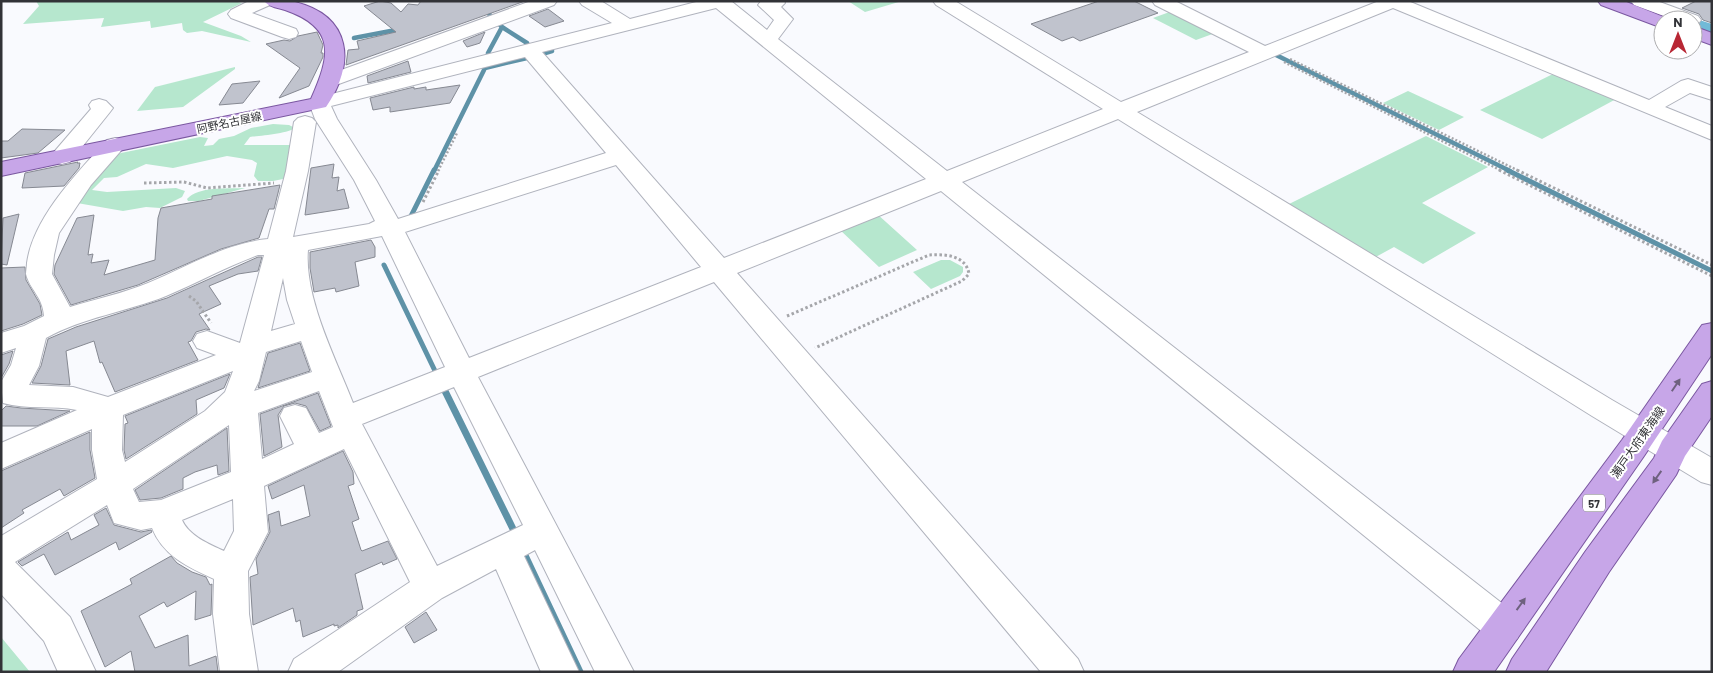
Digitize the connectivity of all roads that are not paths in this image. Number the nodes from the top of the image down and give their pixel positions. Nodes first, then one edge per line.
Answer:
1 (264, 1) edge
2 (274, 1) edge
3 (548, 1) edge
4 (588, 1) edge
5 (774, 1) edge
6 (942, 1) edge
7 (1161, 1) edge
8 (1393, 1) edge
9 (1607, 1) edge
10 (1640, 1) edge
11 (721, 2) edge
12 (1665, 10) edge
13 (1653, 18) edge
14 (628, 25) junction
15 (289, 33) dead end
16 (764, 37) junction
17 (529, 50) junction
18 (1269, 52) junction
19 (1712, 94) edge
20 (318, 102) junction
21 (1657, 103) dead end
22 (99, 106) dead end
23 (1118, 110) junction
24 (1712, 134) edge
25 (115, 146) junction
26 (620, 156) junction
27 (62, 157) junction
28 (1, 169) edge
29 (944, 181) junction
30 (398, 225) junction
31 (287, 245) junction
32 (719, 271) junction
33 (46, 327) junction
34 (311, 329) junction
35 (1712, 332) edge
36 (211, 333) road end
37 (1, 343) edge
38 (249, 351) junction
39 (462, 373) junction
40 (329, 377) junction
41 (6, 390) edge
42 (1712, 392) edge
43 (229, 407) junction
44 (108, 409) junction
45 (296, 416) dead end
46 (348, 426) junction
47 (1643, 433) junction
48 (312, 450) junction
49 (1673, 450) junction
50 (1, 457) edge
51 (1712, 473) edge
52 (248, 479) junction
53 (114, 485) junction
54 (163, 513) junction
55 (544, 531) junction
56 (504, 549) junction
57 (1, 553) edge
58 (1, 570) edge
59 (231, 571) junction
60 (430, 587) junction
61 (1504, 627) junction
62 (78, 672) edge
63 (239, 672) edge
64 (307, 672) edge
65 (560, 672) edge
66 (615, 672) edge
67 (1065, 672) edge
68 (1472, 672) edge
69 (1525, 672) edge

1 - 15 street
2 - 20 main road
3 - 20 street
4 - 14 street
5 - 16 street
6 - 23 street
7 - 18 street
8 - 18 street
8 - 24 street
9 - 13 main road
10 - 12 street
11 - 14 street
11 - 16 street
14 - 17 street
16 - 29 street
17 - 20 street
17 - 26 street
18 - 23 street
19 - 21 street
20 - 25 main road, 阿野名古屋線
20 - 30 street
20 - 31 street
22 - 27 street
23 - 29 street
23 - 47 street
25 - 27 main road, 阿野名古屋線
25 - 33 street
26 - 30 street
26 - 32 street
27 - 28 main road, 阿野名古屋線
29 - 32 street
29 - 61 street
30 - 31 street
30 - 39 street
31 - 33 street
31 - 34 street
31 - 38 street
32 - 39 street
32 - 67 street
33 - 37 street
33 - 41 street
34 - 38 street
34 - 40 street
47 -> 35 main road, 瀬戸大府東海線 / 57
36 - 38 street
38 - 43 street
38 - 44 street
39 - 46 street
39 - 55 street
40 - 43 street
40 - 46 street
41 - 44 street
42 - 49 main road
43 - 52 street
43 - 53 street
44 - 50 street
44 - 53 street
45 - 48 street
46 - 48 street
46 - 60 street
47 - 49 street
61 -> 47 main road, 瀬戸大府東海線 / 57
48 - 52 street
49 - 51 street
49 -> 69 main road
52 - 54 street
52 - 59 street
53 - 54 street
53 - 57 street
54 - 59 street
55 - 56 street
55 - 66 street
56 - 60 street
56 - 65 street
58 - 62 street
59 - 63 street
60 - 64 street
61 - 68 main road, 瀬戸大府東海線 / 57

